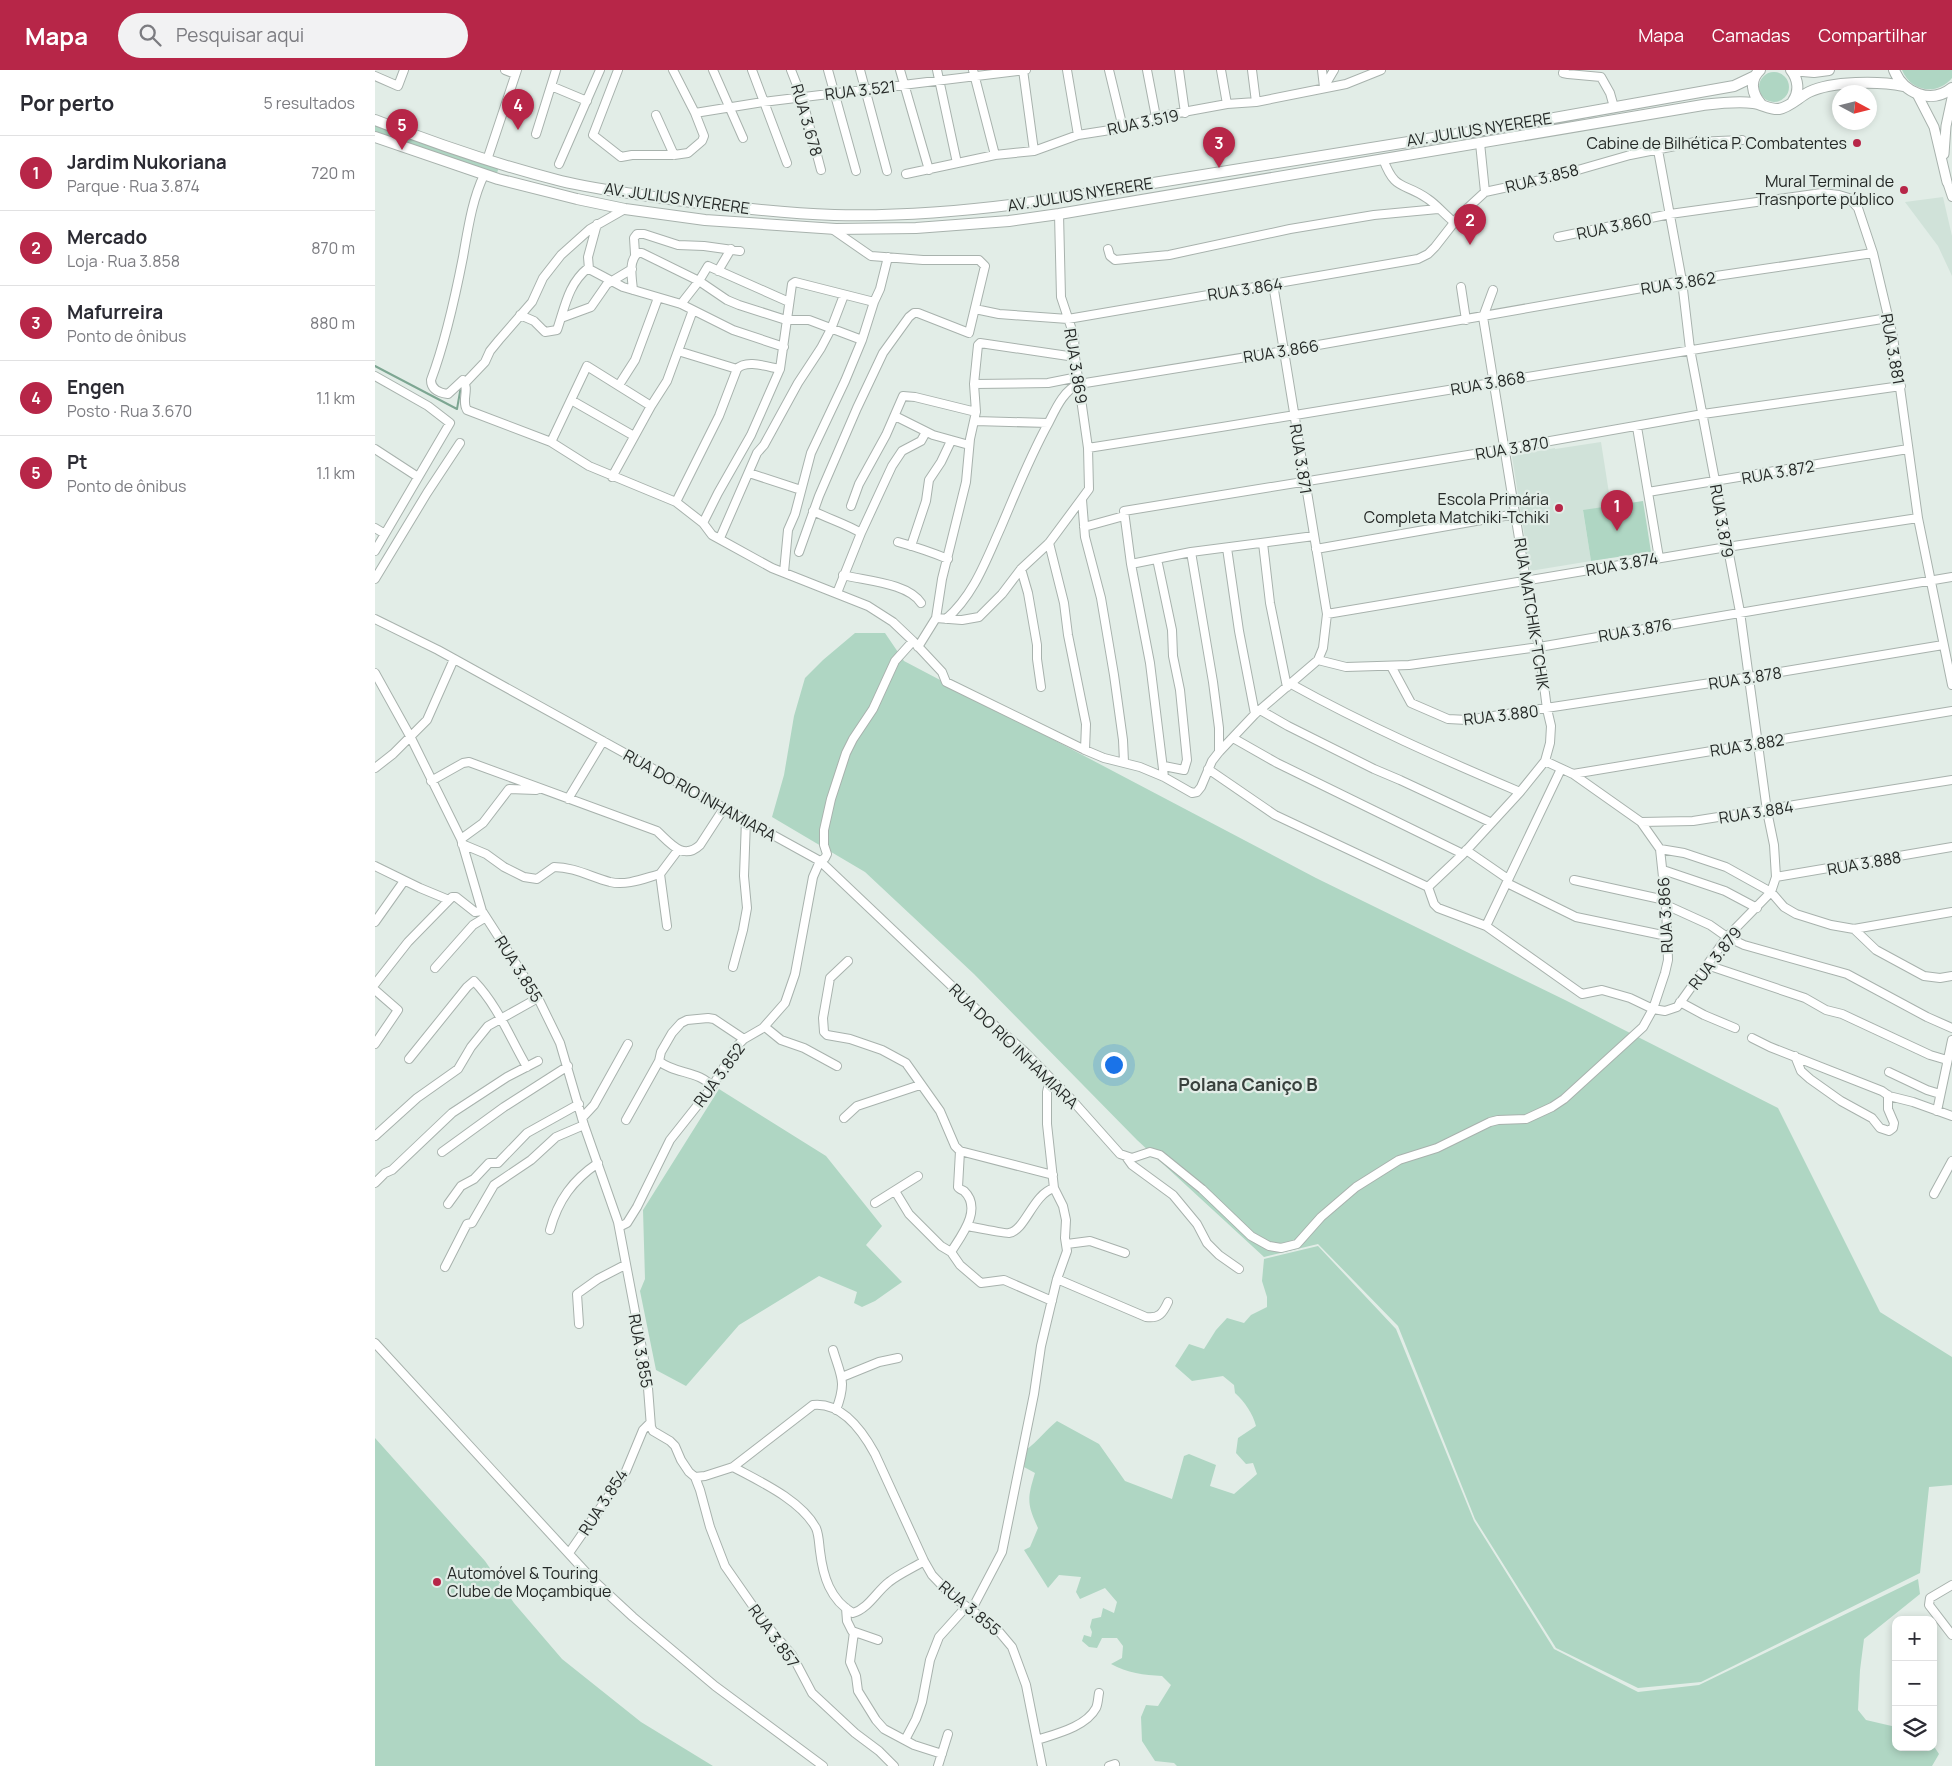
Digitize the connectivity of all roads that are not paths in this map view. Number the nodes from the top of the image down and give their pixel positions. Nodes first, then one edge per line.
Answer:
1 (404, 70) edge
2 (505, 70) edge
3 (556, 70) edge
4 (600, 70) edge
5 (618, 70) edge
6 (673, 70) edge
7 (713, 70) edge
8 (752, 70) edge
9 (791, 70) edge
10 (828, 70) edge
11 (860, 70) edge
12 (900, 70) edge
13 (937, 70) edge
14 (1024, 70) edge
15 (1067, 70) edge
16 (1109, 70) edge
17 (1147, 70) edge
18 (1179, 70) edge
19 (1221, 70) edge
20 (1252, 70) edge
21 (1322, 70) edge
22 (1334, 70) edge
23 (1381, 70) edge
24 (1564, 70) edge
25 (1791, 70) edge
26 (1829, 70) edge
27 (1894, 70) edge
28 (516, 72) edge
29 (974, 73) edge
30 (1756, 73) edge
31 (375, 76) edge
32 (939, 80) junction
33 (904, 85) junction
34 (551, 86) junction
35 (1904, 86) junction
36 (1324, 87) junction
37 (1952, 88) edge
38 (865, 90) junction
39 (835, 94) junction
40 (1917, 94) junction
41 (802, 98) junction
42 (1952, 98) edge
43 (587, 101) junction
44 (763, 102) junction
45 (1256, 102) junction
46 (1791, 102) junction
47 (1227, 104) junction
48 (1761, 104) junction
49 (729, 107) junction
50 (1614, 107) junction
51 (695, 113) junction
52 (1185, 113) junction
53 (656, 116) dead end
54 (1156, 117) junction
55 (375, 120) edge
56 (1123, 128) junction
57 (536, 134) dead end
58 (1078, 134) junction
59 (375, 137) edge
60 (743, 138) dead end
61 (1741, 140) dead end
62 (1480, 143) junction
63 (1364, 148) junction
64 (1658, 150) junction
65 (1034, 151) junction
66 (674, 155) junction
67 (995, 155) junction
68 (1383, 159) junction
69 (487, 160) junction
70 (1367, 161) junction
71 (787, 163) dead end
72 (957, 163) junction
73 (501, 164) junction
74 (559, 164) dead end
75 (1944, 167) junction
76 (821, 170) dead end
77 (887, 170) dead end
78 (929, 170) junction
79 (855, 171) dead end
80 (484, 174) junction
81 (906, 174) dead end
82 (498, 179) junction
83 (1947, 182) joint
84 (1485, 192) junction
85 (1952, 197) edge
86 (1438, 208) junction
87 (625, 209) junction
88 (1059, 214) junction
89 (1670, 214) junction
90 (1454, 222) junction
91 (597, 224) junction
92 (830, 228) junction
93 (1557, 237) dead end
94 (1108, 249) dead end
95 (731, 250) junction
96 (740, 251) dead end
97 (635, 254) junction
98 (1873, 254) junction
99 (888, 257) junction
100 (1423, 258) joint
101 (588, 268) junction
102 (632, 269) junction
103 (718, 271) junction
104 (612, 281) junction
105 (699, 281) junction
106 (1682, 281) junction
107 (1273, 284) junction
108 (1461, 287) dead end
109 (633, 290) junction
110 (1493, 290) dead end
111 (844, 294) junction
112 (658, 298) junction
113 (789, 302) junction
114 (874, 302) junction
115 (681, 304) junction
116 (975, 309) junction
117 (693, 310) junction
118 (520, 314) junction
119 (1483, 317) junction
120 (561, 318) junction
121 (1888, 318) junction
122 (1068, 319) junction
123 (786, 320) junction
124 (1466, 320) junction
125 (831, 329) junction
126 (862, 340) junction
127 (784, 347) junction
128 (1690, 349) junction
129 (678, 351) junction
130 (1284, 351) junction
131 (1075, 357) junction
132 (737, 369) junction
133 (780, 369) junction
134 (375, 376) edge
135 (1079, 380) junction
136 (1493, 382) junction
137 (465, 383) junction
138 (974, 384) junction
139 (619, 385) junction
140 (1901, 386) junction
141 (571, 400) junction
142 (651, 406) junction
143 (976, 412) junction
144 (1703, 414) junction
145 (895, 416) junction
146 (759, 417) junction
147 (1295, 417) junction
148 (975, 421) junction
149 (1048, 422) junction
150 (774, 425) junction
151 (1637, 427) junction
152 (926, 432) junction
153 (634, 436) junction
154 (951, 441) junction
155 (551, 442) junction
156 (460, 443) dead end
157 (969, 445) junction
158 (1088, 448) junction
159 (375, 449) edge
160 (1505, 449) junction
161 (1908, 449) junction
162 (749, 473) junction
163 (418, 477) junction
164 (612, 477) junction
165 (1305, 482) junction
166 (1715, 483) junction
167 (801, 490) junction
168 (1648, 492) junction
169 (1081, 500) junction
170 (676, 502) junction
171 (851, 506) dead end
172 (813, 511) junction
173 (1124, 513) junction
174 (1516, 514) junction
175 (1918, 518) junction
176 (703, 523) junction
177 (1084, 527) junction
178 (375, 528) edge
179 (861, 533) junction
180 (385, 534) junction
181 (1314, 536) junction
182 (720, 538) junction
183 (898, 542) dead end
184 (1049, 543) junction
185 (1263, 543) junction
186 (911, 546) junction
187 (1727, 547) junction
188 (1227, 548) junction
189 (1316, 549) junction
190 (375, 551) edge
191 (799, 552) dead end
192 (1191, 552) junction
193 (1157, 558) junction
194 (1659, 558) junction
195 (948, 559) junction
196 (1131, 564) junction
197 (1021, 569) junction
198 (784, 572) junction
199 (843, 575) junction
200 (1952, 577) edge
201 (375, 579) edge
202 (1526, 580) junction
203 (1930, 581) junction
204 (837, 593) junction
205 (921, 604) dead end
206 (1740, 612) junction
207 (1327, 614) junction
208 (936, 618) junction
209 (375, 619) edge
210 (946, 619) junction
211 (916, 644) junction
212 (1943, 645) junction
213 (1539, 647) junction
214 (453, 659) junction
215 (1318, 660) junction
216 (1391, 666) junction
217 (375, 673) edge
218 (1750, 677) junction
219 (1289, 685) junction
220 (1952, 685) edge
221 (1041, 687) dead end
222 (1547, 709) junction
223 (1952, 711) edge
224 (1258, 712) junction
225 (409, 736) junction
226 (1233, 738) junction
227 (603, 741) junction
228 (1758, 744) junction
229 (1085, 750) junction
230 (1219, 752) junction
231 (1545, 761) junction
232 (1124, 762) junction
233 (1164, 766) junction
234 (375, 768) edge
235 (1208, 769) junction
236 (1561, 769) junction
237 (1573, 774) junction
238 (1164, 777) junction
239 (1952, 780) edge
240 (431, 781) junction
241 (541, 790) junction
242 (1520, 792) junction
243 (568, 799) junction
244 (724, 808) junction
245 (1767, 811) junction
246 (746, 820) junction
247 (1490, 822) junction
248 (1641, 822) junction
249 (461, 841) junction
250 (1952, 847) edge
251 (1660, 848) junction
252 (678, 850) junction
253 (1464, 852) junction
254 (820, 861) junction
255 (375, 866) edge
256 (1663, 870) junction
257 (660, 874) junction
258 (1776, 878) junction
259 (1574, 880) dead end
260 (404, 881) junction
261 (1508, 881) junction
262 (1428, 887) junction
263 (1771, 892) junction
264 (449, 900) junction
265 (1665, 903) junction
266 (1757, 908) junction
267 (1952, 912) edge
268 (484, 914) junction
269 (375, 922) edge
270 (667, 926) dead end
271 (1486, 926) junction
272 (1854, 929) junction
273 (1667, 936) junction
274 (1727, 937) junction
275 (848, 961) dead end
276 (1707, 965) junction
277 (733, 967) dead end
278 (435, 968) dead end
279 (1952, 976) edge
280 (375, 984) edge
281 (375, 990) edge
282 (538, 998) junction
283 (1680, 1002) junction
284 (1653, 1009) junction
285 (501, 1018) junction
286 (765, 1027) junction
287 (1735, 1028) dead end
288 (1952, 1028) edge
289 (1752, 1038) dead end
290 (744, 1039) junction
291 (1952, 1040) edge
292 (375, 1044) edge
293 (628, 1044) dead end
294 (1795, 1056) junction
295 (409, 1059) dead end
296 (1947, 1060) junction
297 (538, 1061) dead end
298 (659, 1061) junction
299 (568, 1066) junction
300 (837, 1066) dead end
301 (527, 1067) junction
302 (1889, 1072) dead end
303 (1050, 1079) junction
304 (920, 1085) junction
305 (712, 1087) junction
306 (1940, 1094) junction
307 (1888, 1095) junction
308 (579, 1104) junction
309 (1937, 1111) junction
310 (1952, 1116) edge
311 (844, 1118) dead end
312 (626, 1120) dead end
313 (583, 1121) junction
314 (375, 1136) edge
315 (960, 1151) junction
316 (443, 1152) dead end
317 (1127, 1158) junction
318 (1952, 1161) edge
319 (598, 1163) junction
320 (1053, 1175) junction
321 (918, 1176) dead end
322 (375, 1183) edge
323 (1054, 1188) junction
324 (895, 1191) junction
325 (1933, 1194) dead end
326 (875, 1203) dead end
327 (447, 1204) dead end
328 (967, 1226) junction
329 (619, 1227) junction
330 (550, 1230) dead end
331 (1067, 1244) junction
332 (951, 1252) junction
333 (1125, 1253) dead end
334 (625, 1265) junction
335 (445, 1267) dead end
336 (1239, 1269) dead end
337 (1057, 1279) junction
338 (1052, 1301) junction
339 (1168, 1302) dead end
340 (579, 1324) dead end
341 (375, 1343) edge
342 (833, 1350) dead end
343 (898, 1358) dead end
344 (842, 1377) junction
345 (837, 1410) junction
346 (650, 1423) junction
347 (733, 1466) junction
348 (695, 1477) junction
349 (569, 1553) junction
350 (924, 1561) junction
351 (1952, 1585) edge
352 (846, 1608) junction
353 (968, 1609) junction
354 (854, 1632) junction
355 (1952, 1635) edge
356 (878, 1640) dead end
357 (1099, 1693) dead end
358 (948, 1734) dead end
359 (905, 1740) junction
360 (1037, 1740) junction
361 (942, 1754) junction
362 (823, 1766) edge
363 (894, 1766) edge
364 (938, 1766) edge
365 (1042, 1766) edge

1 - 31 street
2 - 28 street
3 - 34 street
4 - 43 street
5 - 66 street
6 - 51 street
7 - 49 street
8 - 44 street
9 - 41 street, RUA 3.678
10 - 39 street
11 - 38 street
12 - 33 street
13 - 32 street
14 - 29 street, RUA 3.521
14 - 65 street
15 - 58 street
16 - 56 street
17 - 54 street
18 - 52 street
19 - 47 street
20 - 45 street
21 - 36 street
22 - 36 street
23 - 36 street, RUA 3.519
24 - 50 street
25 - 26 main road
25 - 46 main road
27 - 35 main road, AV. JULIUS NYERERE
28 - 69 street
29 - 32 street, RUA 3.521
29 - 67 street
30 - 48 main road, AV. JULIUS NYERERE
30 - 50 main road, AV. JULIUS NYERERE
32 - 33 street, RUA 3.521
32 - 72 street
33 - 38 street, RUA 3.521
33 - 78 street
34 - 43 street
34 - 57 street
35 - 40 main road, AV. JULIUS NYERERE
35 - 46 main road, AV. JULIUS NYERERE
36 - 45 street, RUA 3.519
37 - 40 main road
38 - 39 street, RUA 3.521
38 - 77 street
39 - 41 street, RUA 3.521
39 - 79 street
40 - 75 street
41 - 44 street, RUA 3.521
41 - 76 street, RUA 3.678
42 - 75 street
43 - 74 street
44 - 49 street, RUA 3.521
44 - 71 street
45 - 47 street, RUA 3.519
46 - 48 main road, AV. JULIUS NYERERE
47 - 52 street, RUA 3.519
48 - 62 main road, AV. JULIUS NYERERE
49 - 51 street, RUA 3.521
49 - 60 street
50 - 63 main road, AV. JULIUS NYERERE
51 - 66 street
52 - 54 street, RUA 3.519
53 - 66 street
54 - 56 street, RUA 3.519
55 - 69 main road, AV. JULIUS NYERERE
56 - 58 street, RUA 3.519
58 - 65 street, RUA 3.519
59 - 80 main road, AV. JULIUS NYERERE
61 - 64 street, RUA 3.858
62 - 68 main road, AV. JULIUS NYERERE
62 - 84 street
63 - 70 main road
63 - 73 main road, AV. JULIUS NYERERE
64 - 84 street, RUA 3.858
64 - 89 street, RUA 3.879
65 - 67 street, RUA 3.519
67 - 72 street, RUA 3.519
68 - 70 main road, AV. JULIUS NYERERE
68 - 86 street
69 - 73 main road, AV. JULIUS NYERERE
70 - 88 main road, AV. JULIUS NYERERE
72 - 78 street, RUA 3.519
73 - 82 main road
75 - 83 street
78 - 81 street, RUA 3.519
80 - 82 main road, AV. JULIUS NYERERE
80 - 137 street
82 - 87 main road, AV. JULIUS NYERERE
83 - 85 street
84 - 90 street, RUA 3.858
86 - 90 street
86 - 94 street
87 - 91 street
87 - 92 main road, AV. JULIUS NYERERE
88 - 92 main road, AV. JULIUS NYERERE
88 - 122 street, RUA 3.869
89 - 93 street, RUA 3.860
89 - 98 street, RUA 3.881
89 - 106 street, RUA 3.879
90 - 100 street, RUA 3.858
91 - 101 street
91 - 118 street
92 - 99 street
95 - 96 street
95 - 97 street
95 - 103 street
97 - 102 street
97 - 105 street
98 - 106 street, RUA 3.862
98 - 121 street, RUA 3.881
99 - 114 street
99 - 116 street
100 - 107 street, RUA 3.864
101 - 104 street
101 - 120 street
102 - 104 street
102 - 109 street
103 - 105 street
103 - 113 street
104 - 109 street
104 - 120 street
105 - 115 street
105 - 123 street
106 - 119 street, RUA 3.862
106 - 128 street, RUA 3.879
107 - 122 street, RUA 3.864
107 - 130 street, RUA 3.871
108 - 124 street
109 - 112 street
110 - 119 street
111 - 113 street
111 - 114 street
111 - 125 street
112 - 115 street
112 - 139 street
113 - 123 street
114 - 126 street
115 - 117 street
116 - 122 street, RUA 3.864
116 - 172 street
117 - 127 street
117 - 129 street
118 - 120 street
118 - 137 street
119 - 124 street, RUA 3.866
119 - 136 street, RUA MATCHIK-TCHIK
121 - 128 street, RUA 3.868
121 - 140 street, RUA 3.881
122 - 131 street, RUA 3.869
123 - 125 street
123 - 127 street
124 - 130 street, RUA 3.866
125 - 126 street
125 - 150 street
126 - 167 street
127 - 133 street
128 - 136 street, RUA 3.868
128 - 144 street, RUA 3.879
129 - 132 street
129 - 142 street
130 - 135 street, RUA 3.866
130 - 147 street, RUA 3.871
131 - 135 street, RUA 3.869
131 - 138 street
132 - 133 street
132 - 170 street
133 - 146 street
134 - 163 street
135 - 138 street, RUA 3.866
135 - 149 street
135 - 158 street, RUA 3.869
136 - 147 street, RUA 3.868
136 - 160 street, RUA MATCHIK-TCHIK
137 - 155 street
138 - 143 street
139 - 141 street
139 - 142 street
140 - 144 street, RUA 3.870
140 - 161 street, RUA 3.881
141 - 153 street
141 - 155 street
142 - 153 street
143 - 145 street
143 - 148 street
144 - 151 street, RUA 3.870
144 - 166 street, RUA 3.879
145 - 152 street
145 - 171 street
146 - 150 street
146 - 176 street
147 - 158 street, RUA 3.868
147 - 165 street, RUA 3.871
148 - 149 street
148 - 157 street
149 - 210 street
150 - 162 street
151 - 160 street, RUA 3.870
151 - 168 street
152 - 154 street
152 - 179 street
153 - 164 street
154 - 157 street
154 - 186 street
155 - 164 street
156 - 201 street
157 - 195 street
158 - 169 street, RUA 3.869
159 - 163 street
160 - 165 street, RUA 3.870
160 - 174 street, RUA MATCHIK-TCHIK
161 - 166 street, RUA 3.872
161 - 175 street, RUA 3.881
162 - 167 street
162 - 182 street
163 - 180 street
164 - 170 street
165 - 173 street, RUA 3.870
165 - 181 street, RUA 3.871
166 - 168 street, RUA 3.872
166 - 187 street, RUA 3.879
167 - 198 street
168 - 194 street
169 - 177 street
169 - 184 street
170 - 176 street
172 - 179 street
172 - 191 street
173 - 177 street, RUA 3.870
173 - 196 street
174 - 189 street
174 - 202 street, RUA MATCHIK-TCHIK
175 - 187 street, RUA 3.874
175 - 203 street, RUA 3.881
176 - 182 street
177 - 232 street
178 - 180 street
179 - 199 street
180 - 190 street
181 - 185 street
181 - 189 street, RUA 3.871
182 - 198 street
183 - 186 street
184 - 197 street
184 - 229 street
185 - 188 street
185 - 219 street
186 - 195 street
187 - 194 street, RUA 3.874
187 - 206 street, RUA 3.879
188 - 192 street
188 - 224 street
189 - 207 street, RUA 3.871
192 - 193 street
192 - 230 street
193 - 196 street
193 - 233 street
194 - 202 street, RUA 3.874
195 - 208 street
196 - 233 street
197 - 210 street
197 - 221 street
198 - 204 street
199 - 204 street
199 - 205 street
200 - 203 street, RUA 3.876
202 - 207 street, RUA 3.874
202 - 213 street, RUA MATCHIK-TCHIK
203 - 206 street, RUA 3.876
203 - 212 street, RUA 3.881
204 - 211 street
206 - 213 street, RUA 3.876
206 - 218 street, RUA 3.879
207 - 215 street, RUA 3.871
208 - 210 street
208 - 211 street
209 - 214 street, RUA DO RIO INHAMIARA
211 - 229 street
211 - 254 street, RUA 3.852
212 - 218 street, RUA 3.878
212 - 220 street, RUA 3.881
213 - 216 street, RUA 3.876
213 - 222 street, RUA MATCHIK-TCHIK
214 - 225 street
214 - 227 street, RUA DO RIO INHAMIARA
215 - 216 street, RUA 3.876
215 - 219 street
216 - 222 street, RUA 3.880
217 - 225 street, RUA 3.855
218 - 222 street, RUA 3.878
218 - 228 street, RUA 3.879
219 - 224 street
219 - 242 street
222 - 231 street, RUA MATCHIK-TCHIK
223 - 228 street, RUA 3.882
224 - 226 street
224 - 247 street
225 - 234 street
225 - 240 street, RUA 3.855
226 - 230 street
226 - 253 street
227 - 243 street
227 - 244 street, RUA DO RIO INHAMIARA
228 - 237 street, RUA 3.882
228 - 245 street, RUA 3.879
229 - 232 street
230 - 235 street
231 - 236 street
231 - 242 street
232 - 238 street
233 - 238 street
235 - 238 street
235 - 262 street
236 - 237 street
236 - 261 street
237 - 248 street
239 - 245 street, RUA 3.884
240 - 241 street
240 - 249 street, RUA 3.855
241 - 243 street
241 - 249 street
242 - 247 street
243 - 252 street
244 - 246 street, RUA DO RIO INHAMIARA
244 - 252 street
245 - 248 street, RUA 3.884
245 - 258 street, RUA 3.879
246 - 254 street, RUA DO RIO INHAMIARA
246 - 277 street
247 - 253 street
248 - 251 street
249 - 257 street
249 - 268 street, RUA 3.855
250 - 258 street, RUA 3.888
251 - 256 street, RUA 3.866
251 - 263 street
252 - 257 street
253 - 261 street
253 - 262 street
254 - 286 street, RUA 3.852
254 - 303 street, RUA DO RIO INHAMIARA
255 - 260 street
256 - 265 street, RUA 3.866
256 - 266 street
257 - 270 street
258 - 263 street, RUA 3.879
259 - 265 street
260 - 264 street
260 - 269 street
261 - 271 street
261 - 273 street
262 - 271 street
263 - 266 street, RUA 3.879
263 - 272 street
264 - 268 street
264 - 280 street
265 - 273 street, RUA 3.866
265 - 274 street
266 - 274 street, RUA 3.879
267 - 272 street
268 - 278 street
268 - 282 street, RUA 3.855
271 - 284 street
272 - 279 street
273 - 284 street, RUA 3.866
274 - 276 street, RUA 3.879
274 - 288 street
275 - 304 street
276 - 283 street, RUA 3.879
276 - 296 street
281 - 292 street
282 - 285 street
282 - 299 street, RUA 3.855
283 - 284 street, RUA 3.879
283 - 287 street
284 - 317 street
285 - 295 street
285 - 301 street
285 - 314 street
286 - 290 street, RUA 3.852
286 - 300 street
289 - 294 street
290 - 298 street
290 - 305 street, RUA 3.852
291 - 296 street
293 - 313 street
294 - 307 street
294 - 307 street
296 - 306 street
297 - 301 street
298 - 305 street
298 - 312 street
299 - 308 street, RUA 3.855
299 - 316 street
301 - 322 street
302 - 306 street
303 - 317 street, RUA DO RIO INHAMIARA
303 - 320 street
304 - 311 street
304 - 315 street
305 - 329 street, RUA 3.852
306 - 309 street
307 - 309 street
308 - 313 street, RUA 3.855
308 - 327 street
309 - 310 street
313 - 319 street, RUA 3.855
313 - 335 street
315 - 320 street
315 - 328 street
317 - 336 street, RUA DO RIO INHAMIARA
318 - 325 street
319 - 329 street, RUA 3.855
319 - 330 street
320 - 323 street
321 - 324 street
323 - 328 street
323 - 331 street
324 - 326 street
324 - 332 street
328 - 332 street
329 - 334 street, RUA 3.855
331 - 333 street
331 - 337 street
332 - 338 street
334 - 340 street
334 - 346 street, RUA 3.855
337 - 338 street
337 - 339 street
338 - 353 street
341 - 349 street
342 - 344 street
343 - 344 street
344 - 345 street
345 - 347 street, RUA 3.855
345 - 350 street, RUA 3.855
346 - 348 street
346 - 349 street, RUA 3.854
347 - 348 street, RUA 3.855
347 - 352 street
348 - 363 street, RUA 3.857
349 - 362 street
350 - 352 street
350 - 353 street, RUA 3.855
351 - 355 street
352 - 354 street
353 - 359 street
353 - 360 street, RUA 3.855
354 - 356 street
354 - 359 street
357 - 360 street
358 - 361 street
359 - 361 street
360 - 365 street, RUA 3.855
361 - 364 street

